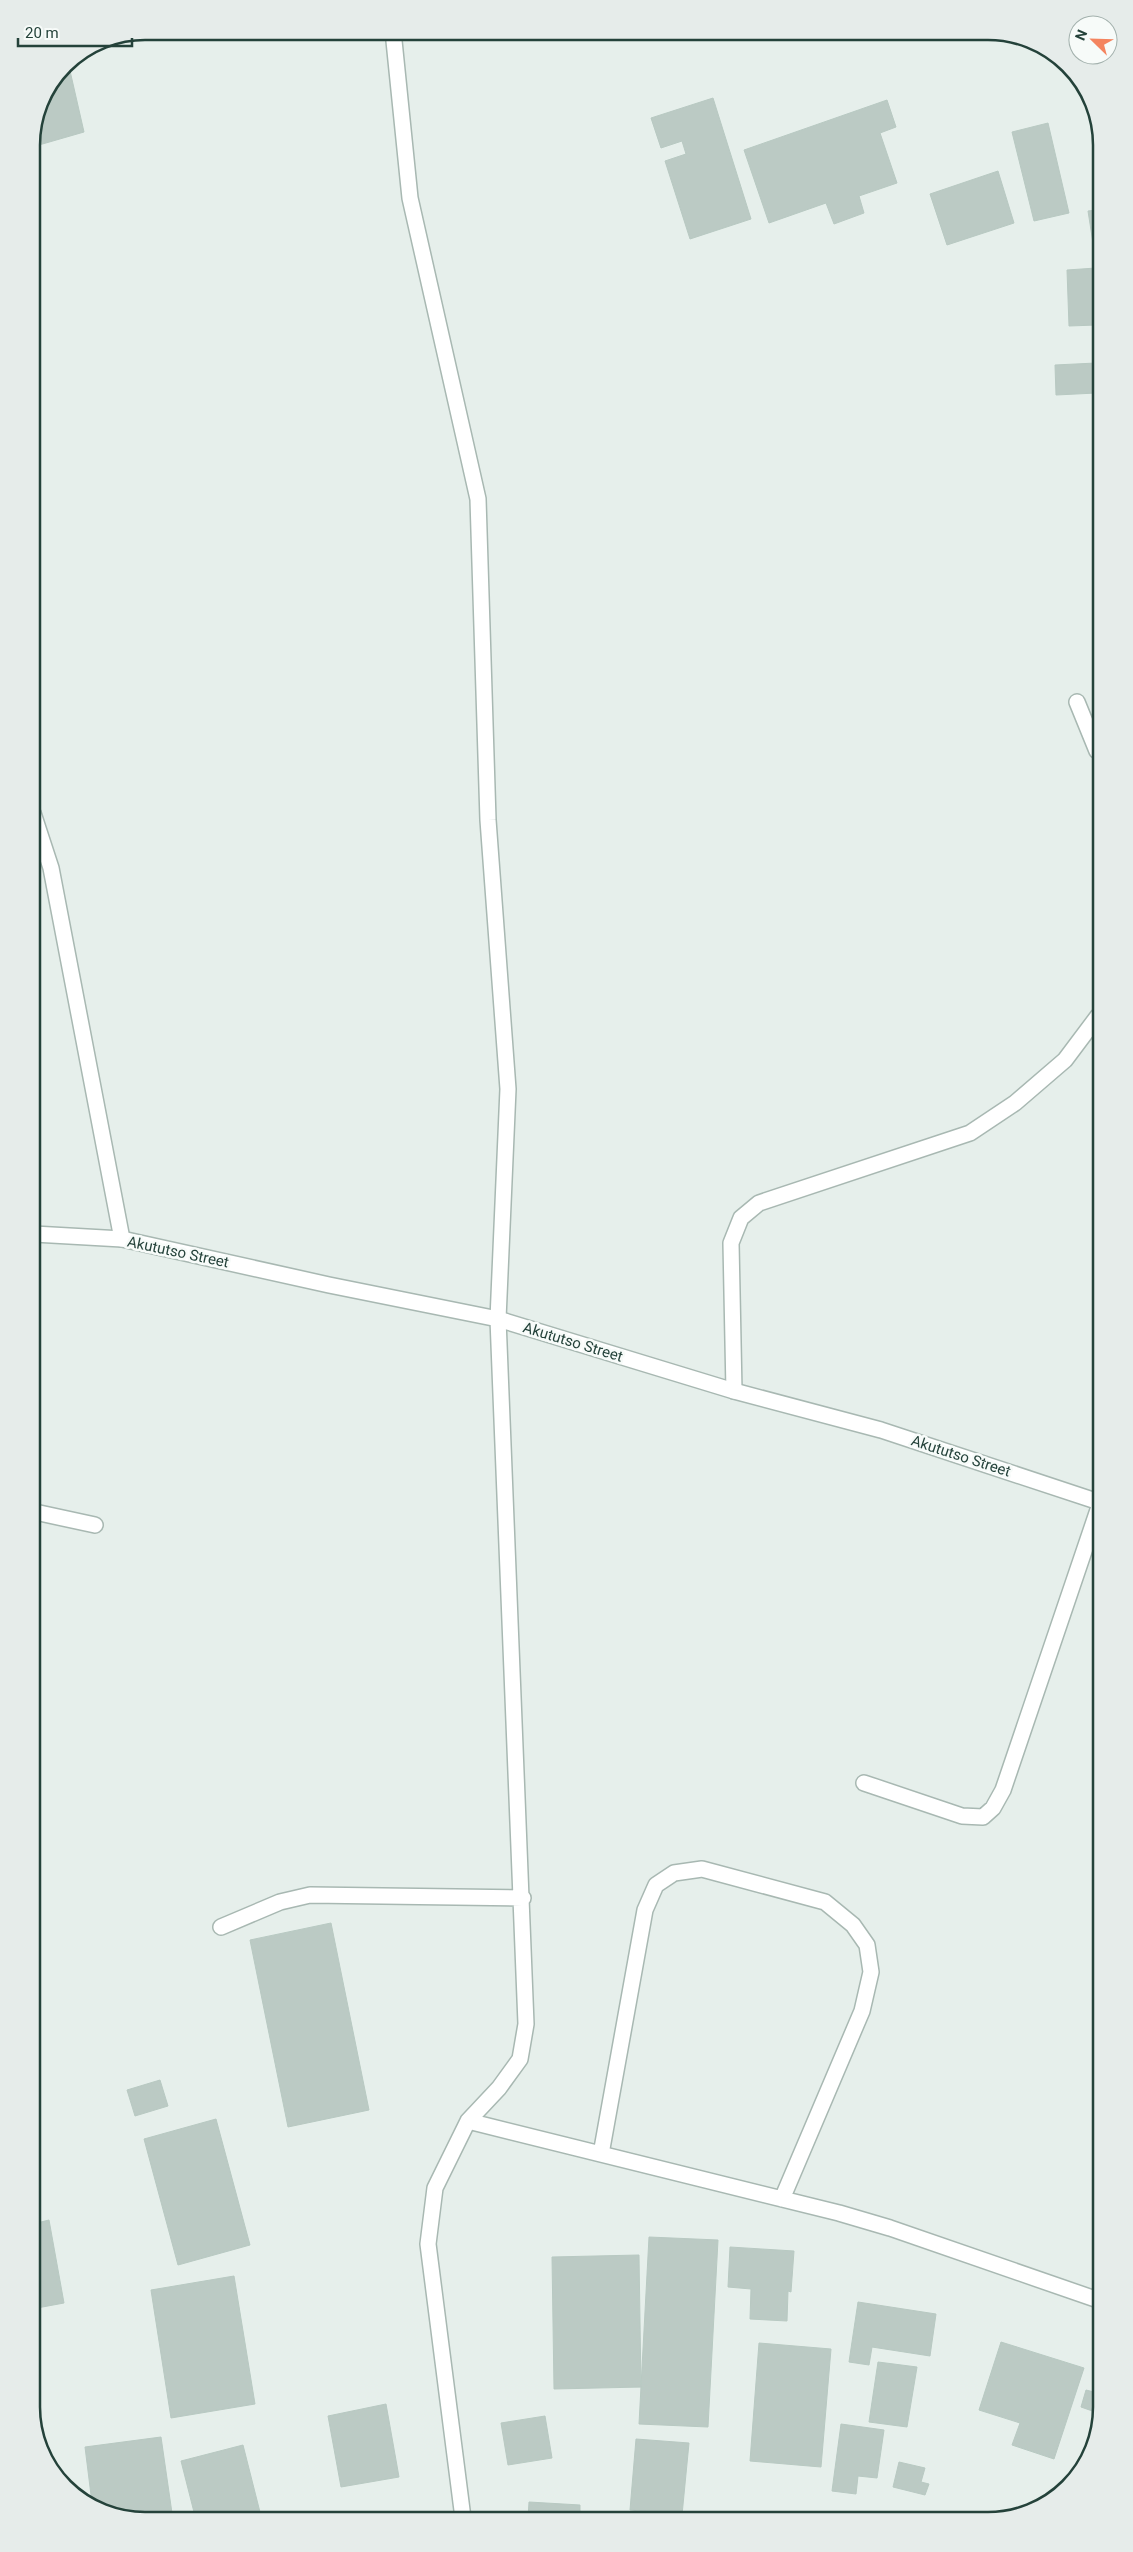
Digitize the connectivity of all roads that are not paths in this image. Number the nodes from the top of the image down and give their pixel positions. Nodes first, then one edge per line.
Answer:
1 (393, 40) edge
2 (1077, 702) dead end
3 (1093, 742) edge
4 (40, 834) edge
5 (1093, 1022) edge
6 (40, 1234) edge
7 (122, 1239) junction
8 (498, 1319) junction
9 (734, 1391) junction
10 (1093, 1500) edge
11 (40, 1513) edge
12 (95, 1525) dead end
13 (1093, 1525) edge
14 (864, 1783) dead end
15 (523, 1898) junction
16 (220, 1927) dead end
17 (468, 2121) junction
18 (601, 2154) junction
19 (782, 2199) junction
20 (1093, 2298) edge
21 (462, 2512) edge

1 - 8 street
2 - 3 street
4 - 7 street
5 - 9 street
6 - 7 street, Akututso Street
7 - 8 street, Akututso Street
8 - 9 street, Akututso Street
8 - 15 street
9 - 10 street, Akututso Street
11 - 12 street
13 - 14 street
15 - 16 street
15 - 17 street
17 - 18 street
17 - 21 street
18 - 19 street
18 - 19 street
19 - 20 street

